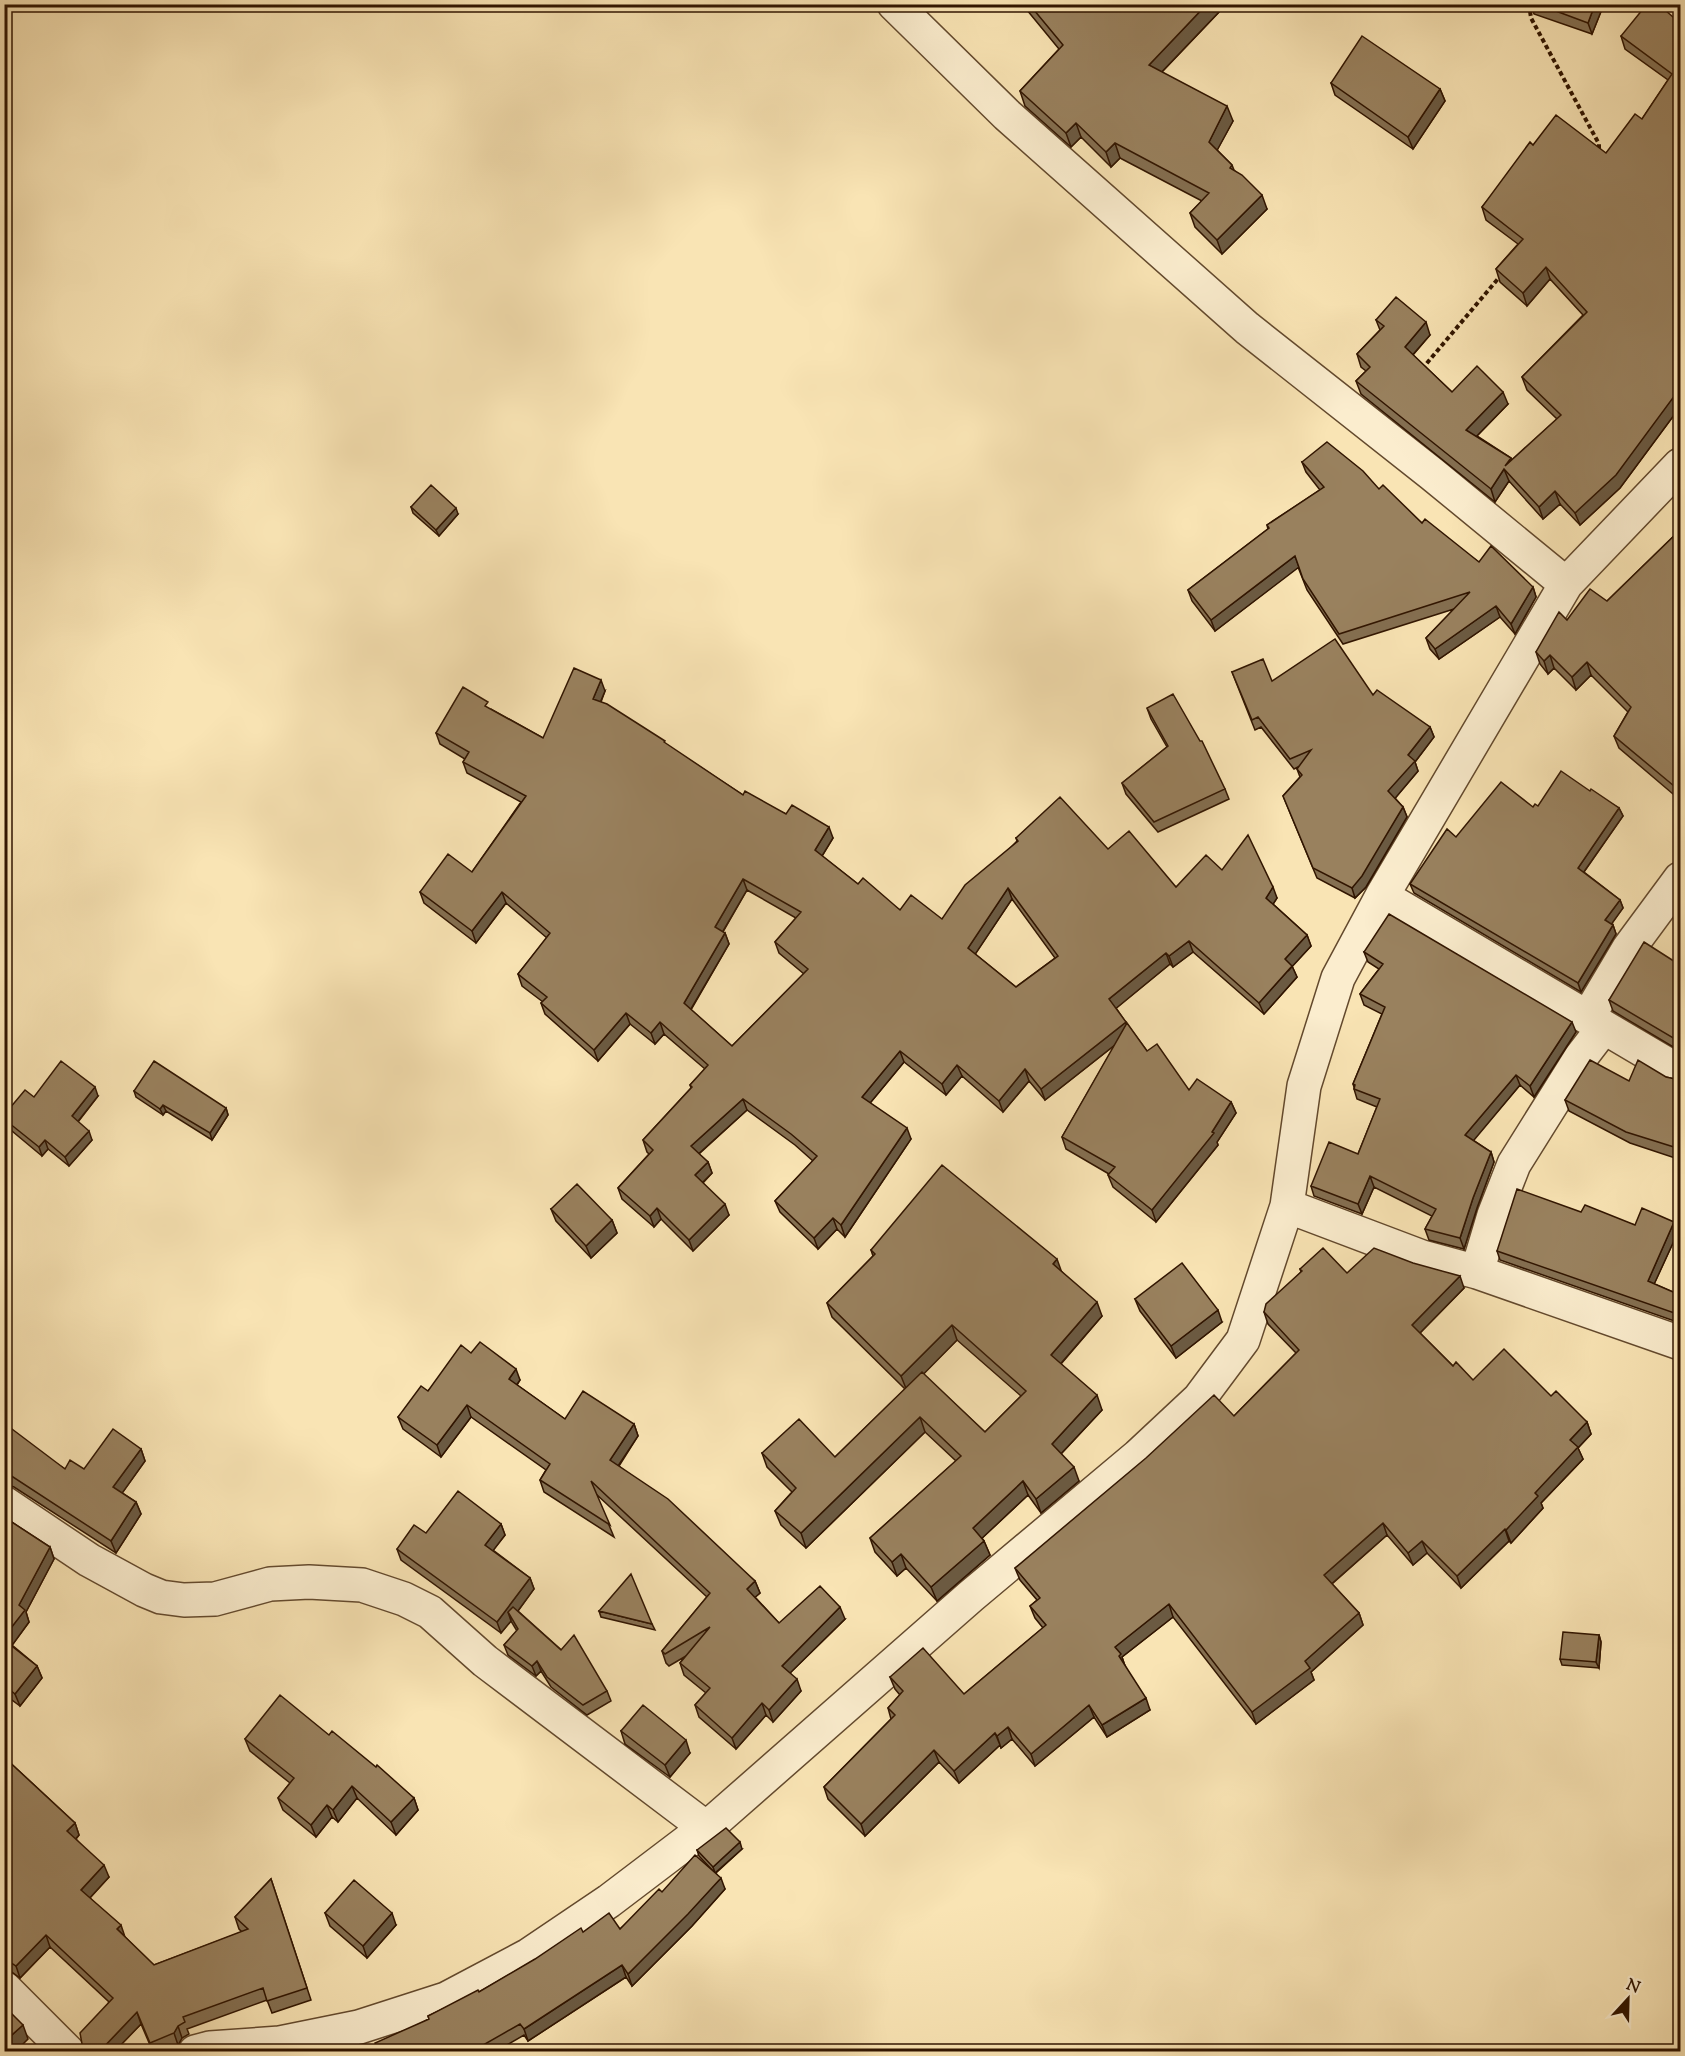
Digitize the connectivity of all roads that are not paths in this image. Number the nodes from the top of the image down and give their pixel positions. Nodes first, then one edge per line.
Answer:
1 (894, 4) edge
2 (1680, 465) edge
3 (1566, 584) junction
4 (1680, 879) edge
5 (1382, 896) junction
6 (1596, 1022) junction
7 (1680, 1072) edge
8 (1287, 1206) junction
9 (1477, 1272) junction
10 (1680, 1343) edge
11 (4, 1503) edge
12 (706, 1828) junction
13 (4, 1988) edge
14 (68, 2052) edge
15 (195, 2052) edge

1 - 3 street
2 - 3 street
3 - 5 street
4 - 6 street
5 - 6 street
5 - 8 street
6 - 7 street
6 - 9 street
8 - 9 street
8 - 12 street
9 - 10 street
11 - 12 street
12 - 15 street
13 - 14 street

